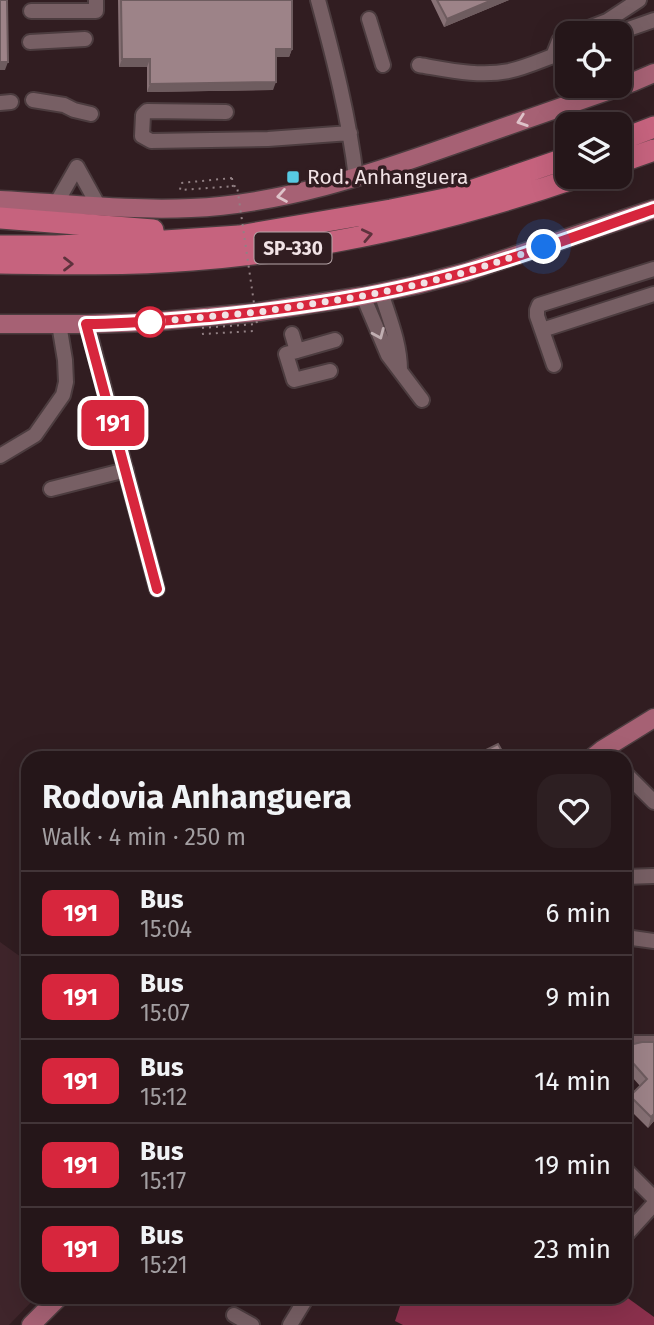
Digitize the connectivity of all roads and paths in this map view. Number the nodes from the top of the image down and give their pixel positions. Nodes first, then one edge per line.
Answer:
1 (96, 0) edge
2 (318, 0) edge
3 (639, 0) edge
4 (31, 11) dead end
5 (369, 19) dead end
6 (654, 20) edge
7 (607, 21) edge
8 (632, 28) edge
9 (85, 39) dead end
10 (30, 41) dead end
11 (555, 55) edge
12 (383, 65) dead end
13 (419, 65) dead end
14 (654, 75) edge
15 (33, 100) dead end
16 (226, 112) dead end
17 (91, 114) dead end
18 (654, 128) edge
19 (350, 133) junction
20 (632, 136) edge
21 (654, 152) edge
22 (632, 159) edge
23 (555, 162) edge
24 (232, 177) dead end
25 (356, 178) junction
26 (555, 185) edge
27 (0, 200) edge
28 (57, 202) junction
29 (98, 205) junction
30 (654, 209) edge
31 (0, 218) edge
32 (239, 236) junction
33 (0, 246) edge
34 (0, 263) edge
35 (654, 269) edge
36 (372, 294) junction
37 (654, 294) edge
38 (0, 324) edge
39 (59, 324) junction
40 (86, 324) junction
41 (542, 330) junction
42 (254, 331) dead end
43 (292, 334) dead end
44 (335, 340) dead end
45 (297, 351) junction
46 (554, 365) dead end
47 (330, 371) dead end
48 (422, 400) dead end
49 (0, 456) edge
50 (125, 470) junction
51 (51, 489) dead end
52 (157, 589) dead end
53 (654, 718) edge
54 (607, 751) edge
55 (632, 780) edge
56 (654, 802) edge
57 (653, 876) edge
58 (632, 877) edge
59 (632, 938) edge
60 (654, 941) edge
61 (654, 1042) edge
62 (632, 1043) edge
63 (632, 1177) edge
64 (654, 1201) edge
65 (632, 1228) edge
66 (52, 1304) edge
67 (303, 1304) edge
68 (234, 1315) dead end
69 (31, 1325) edge
70 (252, 1325) edge
71 (290, 1325) edge

1 - 4 street
2 - 19 street
3 - 7 street
5 - 12 street
6 - 8 street
9 - 10 street
11 - 13 street
14 -> 25 main road
15 - 17 street
16 - 19 street
18 - 20 highway
19 - 25 street
21 - 22 highway
23 - 32 highway, SP-330
24 - 42 path, bridge
25 -> 29 main road
34 -> 26 highway, SP-330
27 - 28 main road
28 - 29 main road
28 - 29 street
30 - 36 main road
31 - 32 highway
32 - 33 highway, SP-330
35 - 41 street
36 - 40 main road
36 - 48 street
37 - 41 street
38 - 39 main road
39 - 40 main road
39 - 49 street
40 - 50 street
41 - 46 street
43 - 45 street
44 - 45 street
45 - 47 street
50 - 51 street
50 - 52 street
53 - 54 main road
55 - 56 street
57 - 58 street
59 - 60 street
61 - 62 street
63 - 64 street
64 - 65 street
66 - 69 main road
67 - 71 street
68 - 70 street

